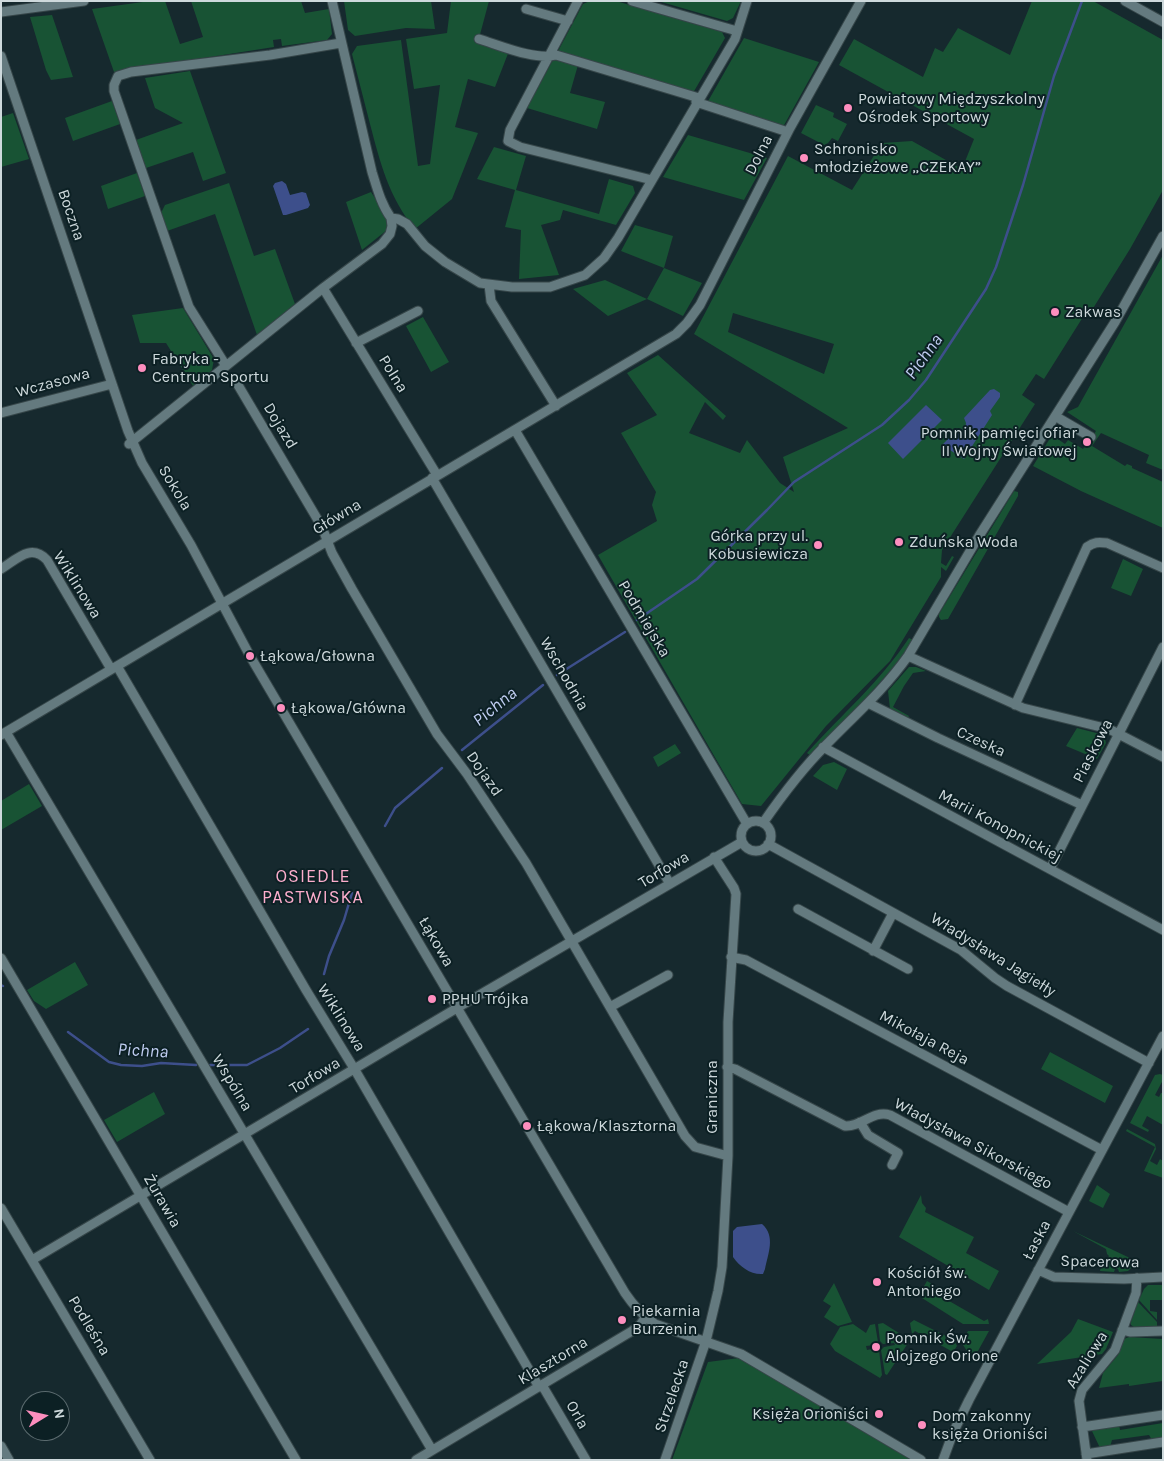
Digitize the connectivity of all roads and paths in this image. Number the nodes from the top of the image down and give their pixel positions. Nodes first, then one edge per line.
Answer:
1 (84, 1) edge
2 (332, 1) edge
3 (578, 1) edge
4 (632, 1) edge
5 (747, 1) edge
6 (861, 1) edge
7 (1125, 1) edge
8 (526, 10) dead end
9 (1, 12) edge
10 (568, 21) junction
11 (1163, 22) edge
12 (737, 31) junction
13 (479, 39) dead end
14 (341, 43) junction
15 (1, 56) edge
16 (548, 58) junction
17 (698, 100) junction
18 (788, 132) junction
19 (652, 180) junction
20 (391, 218) junction
21 (1163, 236) edge
22 (489, 285) junction
23 (323, 288) junction
24 (418, 311) dead end
25 (688, 323) joint
26 (356, 343) junction
27 (226, 366) junction
28 (112, 384) junction
29 (238, 385) dead end
30 (556, 406) junction
31 (1, 413) edge
32 (1060, 419) dead end
33 (515, 430) junction
34 (1091, 437) dead end
35 (130, 443) junction
36 (435, 476) junction
37 (327, 541) junction
38 (1163, 568) edge
39 (1, 569) edge
40 (222, 604) junction
41 (1163, 647) edge
42 (908, 656) junction
43 (1154, 664) junction
44 (114, 668) junction
45 (1163, 669) edge
46 (868, 703) junction
47 (1015, 705) junction
48 (4, 733) edge
49 (1118, 733) junction
50 (823, 747) junction
51 (1163, 757) edge
52 (1082, 805) junction
53 (763, 823) junction
54 (746, 824) junction
55 (742, 842) junction
56 (768, 844) junction
57 (714, 858) junction
58 (1050, 869) junction
59 (670, 884) junction
60 (798, 909) dead end
61 (893, 913) junction
62 (1163, 930) edge
63 (572, 941) junction
64 (873, 951) junction
65 (731, 957) junction
66 (1, 958) edge
67 (908, 969) dead end
68 (668, 975) dead end
69 (610, 1007) junction
70 (457, 1008) junction
71 (1163, 1036) edge
72 (1149, 1063) junction
73 (727, 1067) junction
74 (355, 1070) junction
75 (860, 1122) junction
76 (245, 1134) junction
77 (1102, 1150) junction
78 (728, 1156) junction
79 (892, 1165) dead end
80 (142, 1196) junction
81 (1, 1208) edge
82 (1069, 1212) junction
83 (32, 1260) junction
84 (1038, 1270) junction
85 (1163, 1277) edge
86 (1137, 1278) junction
87 (645, 1318) junction
88 (1122, 1330) junction
89 (1163, 1331) edge
90 (706, 1342) junction
91 (541, 1386) junction
92 (1163, 1415) edge
93 (1082, 1427) junction
94 (1163, 1442) edge
95 (1, 1446) edge
96 (432, 1450) junction
97 (1087, 1457) edge
98 (146, 1459) edge
99 (10, 1460) edge
100 (296, 1460) edge
101 (416, 1460) edge
102 (586, 1460) edge
103 (665, 1460) edge
104 (921, 1460) edge
105 (943, 1460) edge

1 - 9 street
2 - 14 street
3 - 10 street
4 - 12 street
5 - 12 street
6 - 18 street, Dolna
7 - 11 street
8 - 10 street
10 - 16 street
12 - 17 street
13 - 16 street
14 - 20 street
14 - 27 street
15 - 28 street, Boczna
16 - 17 street
16 - 19 street
17 - 18 street
17 - 19 street
18 - 25 street, Dolna
19 - 22 street
20 - 22 street
20 - 23 street
21 - 42 street
22 - 30 street
23 - 26 street, Polna
23 - 27 street
24 - 26 street
25 - 30 street, Główna
26 - 36 street, Polna
27 - 35 street
28 - 31 street, Wczasowa
28 - 35 street, Sokola
29 - 37 street, Dojazd
30 - 33 street, Główna
32 - 34 street
33 - 36 street, Główna
33 - 54 street, Podmiejska
35 - 40 street, Sokola
36 - 37 street, Główna
36 - 59 street, Wschodnia
37 - 40 street, Główna
37 - 63 street, Dojazd
38 - 47 street
39 - 44 street, Wiklinowa
40 - 44 street, Główna
40 - 70 street, Łąkowa
41 - 43 street, Piaskowa
42 - 46 street
42 - 47 street
43 - 45 street
43 - 49 street, Piaskowa
44 - 48 street, Główna
44 - 74 street, Wiklinowa
46 - 50 street
46 - 52 street, Czeska
47 - 49 street
48 - 76 street, Wspólna
49 - 51 street
49 - 52 street, Piaskowa
50 - 53 street
50 - 58 street, Marii Konopnickiej
52 - 58 street, Piaskowa
53 - 54 street
53 - 56 street
54 - 55 street
55 - 56 street
55 - 57 street, Torfowa
56 - 61 street, Władysława Jagiełły
57 - 59 street, Torfowa
57 - 65 street, Graniczna
58 - 62 street, Marii Konopnickiej
59 - 63 street, Torfowa
60 - 64 street
61 - 64 street
61 - 72 street, Władysława Jagiełły
63 - 69 street, Dojazd
63 - 70 street, Torfowa
64 - 67 street
65 - 73 street, Graniczna
65 - 77 street, Mikołaja Reja
66 - 80 street, Żurawia
68 - 69 street
69 - 78 street, Dojazd
70 - 74 street, Torfowa
70 - 87 street, Łąkowa
71 - 72 street, Łaska
72 - 77 street, Łaska
73 - 75 street, Władysława Sikorskiego
73 - 78 street, Graniczna
74 - 76 street, Torfowa
74 - 91 street, Wiklinowa
75 - 79 street
75 - 82 street, Władysława Sikorskiego
76 - 80 street, Torfowa
76 - 96 street, Wspólna
77 - 82 street, Łaska
78 - 90 street, Graniczna
80 - 83 street, Torfowa
80 - 100 street, Żurawia
81 - 83 street, Podleśna
82 - 84 street, Łaska
83 - 98 street, Podleśna
84 - 86 street, Spacerowa
84 - 105 street, Łaska
85 - 86 street, Spacerowa
86 - 88 street, Azaliowa
87 - 90 street
87 - 91 street, Klasztorna
88 - 89 street
88 - 93 street, Azaliowa
90 - 103 street, Strzelecka
90 - 104 street
91 - 96 street, Klasztorna
91 - 102 street, Orla
92 - 93 street
93 - 97 street, Azaliowa
94 - 97 street
95 - 99 street
96 - 101 street, Klasztorna

